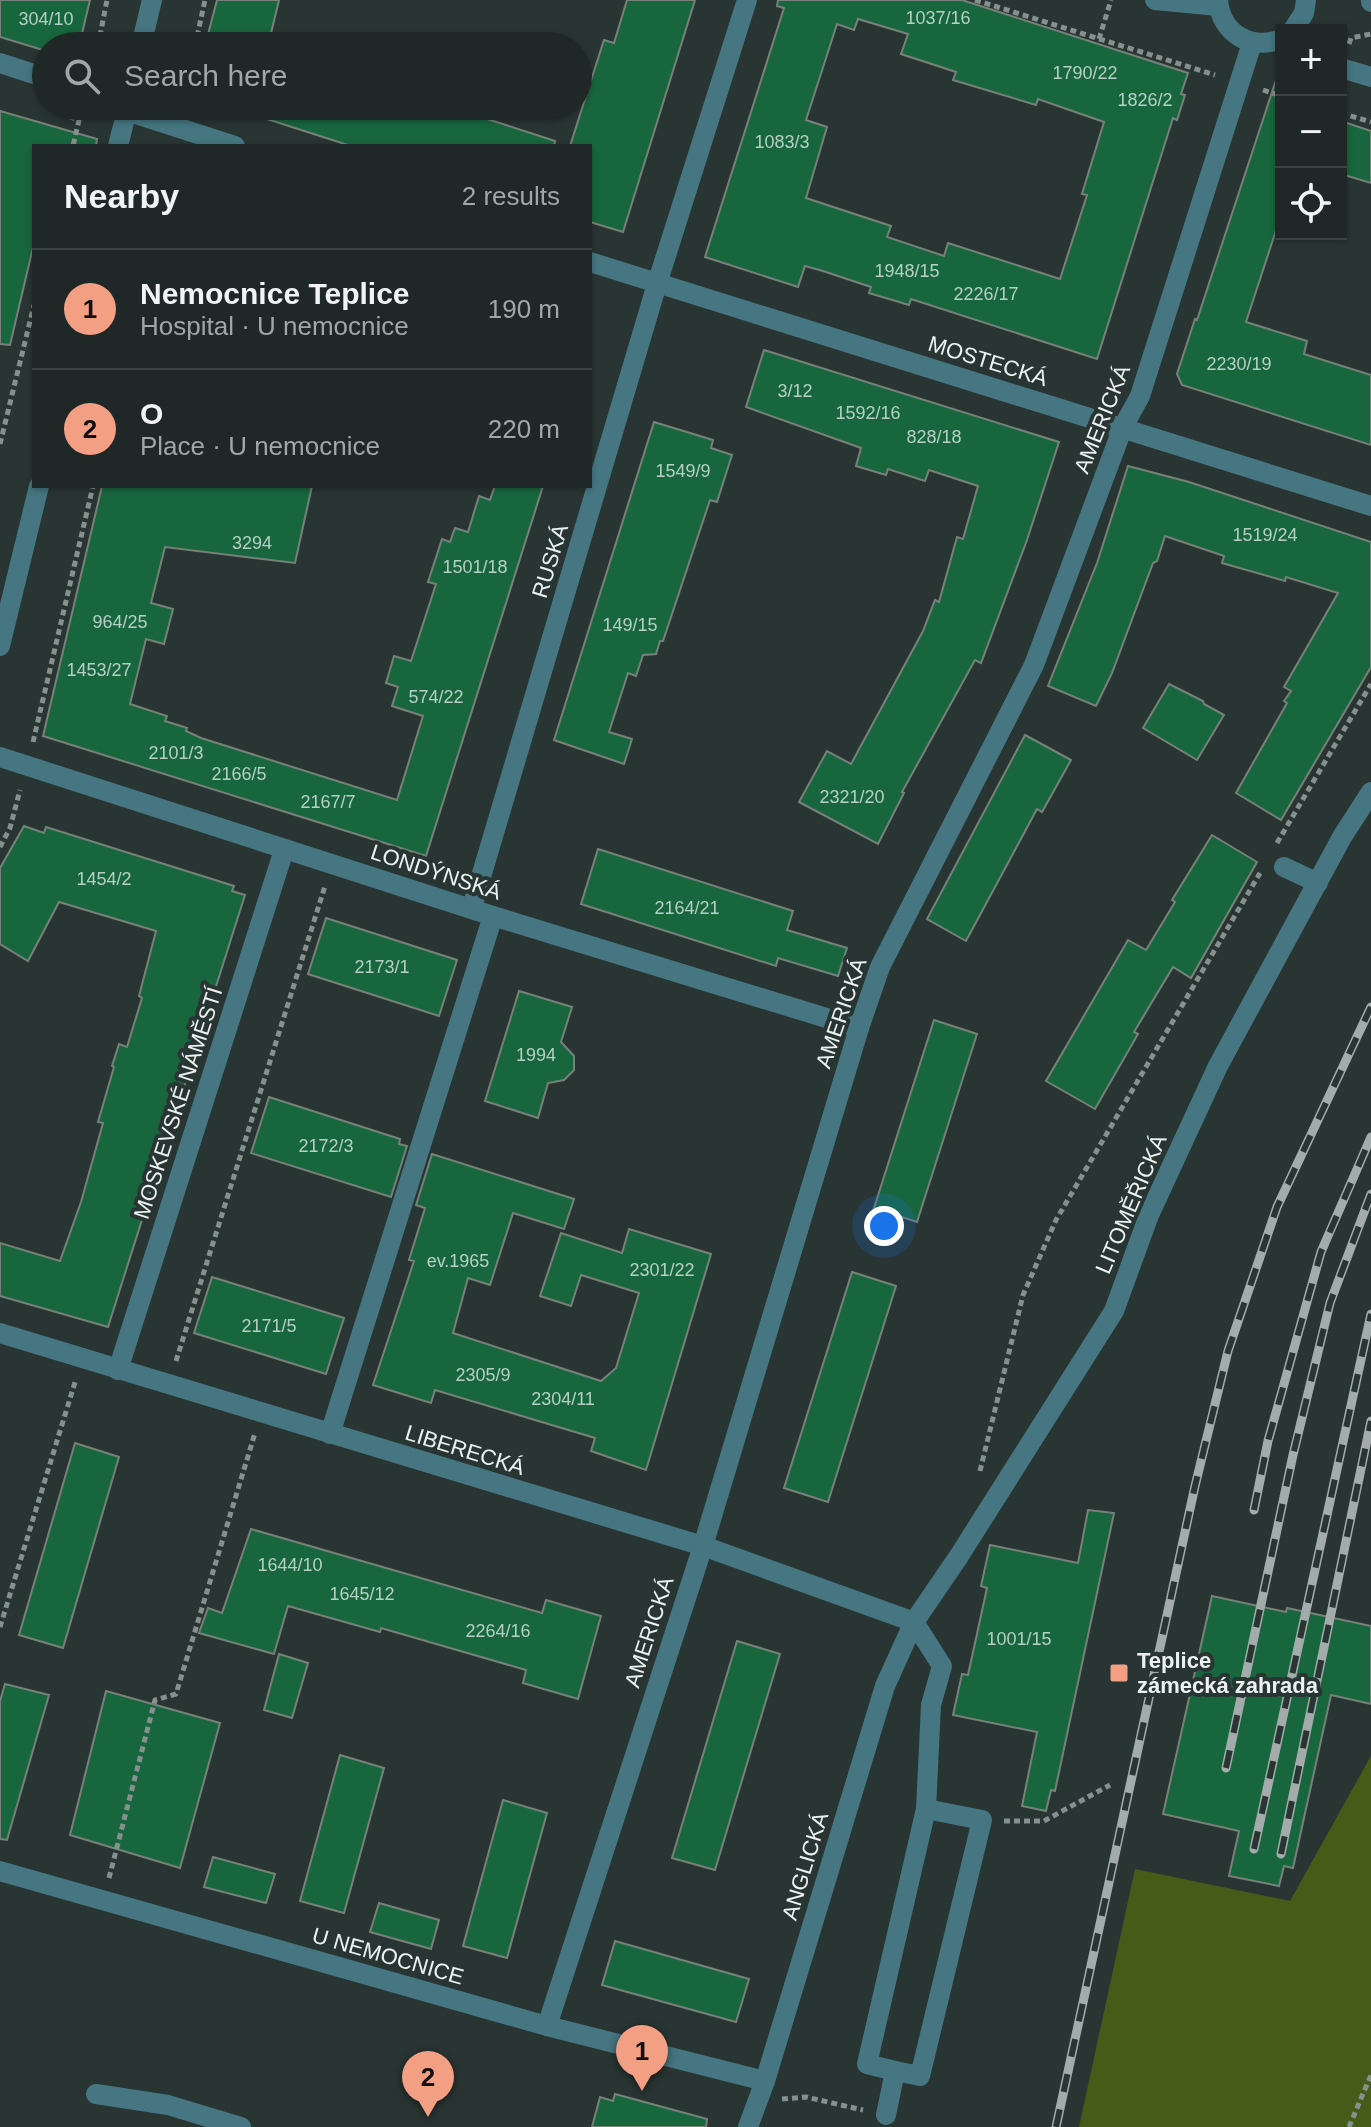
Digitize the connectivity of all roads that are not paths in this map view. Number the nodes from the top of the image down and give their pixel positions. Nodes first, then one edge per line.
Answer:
1 (152, 0) edge
2 (747, 0) edge
3 (1155, 0) edge
4 (1306, 0) edge
5 (1218, 3) edge
6 (1297, 24) edge
7 (144, 32) edge
8 (1275, 40) edge
9 (1252, 43) junction
10 (0, 63) edge
11 (1347, 70) edge
12 (32, 73) edge
13 (1371, 77) edge
14 (121, 120) edge
15 (158, 120) edge
16 (118, 144) edge
17 (229, 144) edge
18 (592, 263) edge
19 (657, 284) junction
20 (1123, 427) junction
21 (39, 488) edge
22 (1371, 506) edge
23 (0, 646) edge
24 (0, 757) edge
25 (1371, 792) edge
26 (284, 850) junction
27 (1274, 860) road end
28 (1318, 883) junction
29 (472, 907) junction
30 (493, 916) junction
31 (859, 1028) junction
32 (0, 1333) edge
33 (118, 1370) junction
34 (330, 1434) junction
35 (703, 1546) junction
36 (914, 1622) junction
37 (926, 1809) junction
38 (0, 1871) edge
39 (547, 2026) junction
40 (895, 2071) junction
41 (765, 2081) junction
42 (96, 2094) dead end
43 (886, 2115) road end
44 (241, 2127) edge
45 (748, 2127) edge

1 - 7 street
2 - 19 street, RUSKÁ
3 - 5 street
4 - 6 street
5 - 9 street
8 - 9 street
9 - 20 street, AMERICKÁ
10 - 12 street
11 - 13 street
14 - 16 street
15 - 17 street
18 - 19 street, MOSTECKÁ
19 - 20 street, MOSTECKÁ
19 - 29 street, RUSKÁ
20 - 22 street, MOSTECKÁ
20 - 31 street, AMERICKÁ
21 - 23 street
24 - 26 street, LONDÝNSKÁ
25 - 28 street, LITOMĚŘICKÁ
26 - 29 street, LONDÝNSKÁ
26 - 33 street, MOSKEVSKÉ NÁMĚSTÍ
27 - 28 street
28 - 36 street, LITOMĚŘICKÁ
29 - 30 street, LONDÝNSKÁ
30 - 31 street, LONDÝNSKÁ
30 - 34 street
31 - 35 street, AMERICKÁ
32 - 33 street, LIBERECKÁ
33 - 34 street, LIBERECKÁ
34 - 35 street, LIBERECKÁ
35 - 36 street, LIBERECKÁ
35 - 39 street, AMERICKÁ
36 - 37 street
36 - 41 street, ANGLICKÁ
37 - 40 street
37 - 40 street
38 - 39 street, U NEMOCNICE
39 - 41 street, U NEMOCNICE
40 - 43 street
41 - 45 street, ANGLICKÁ
42 - 44 street

